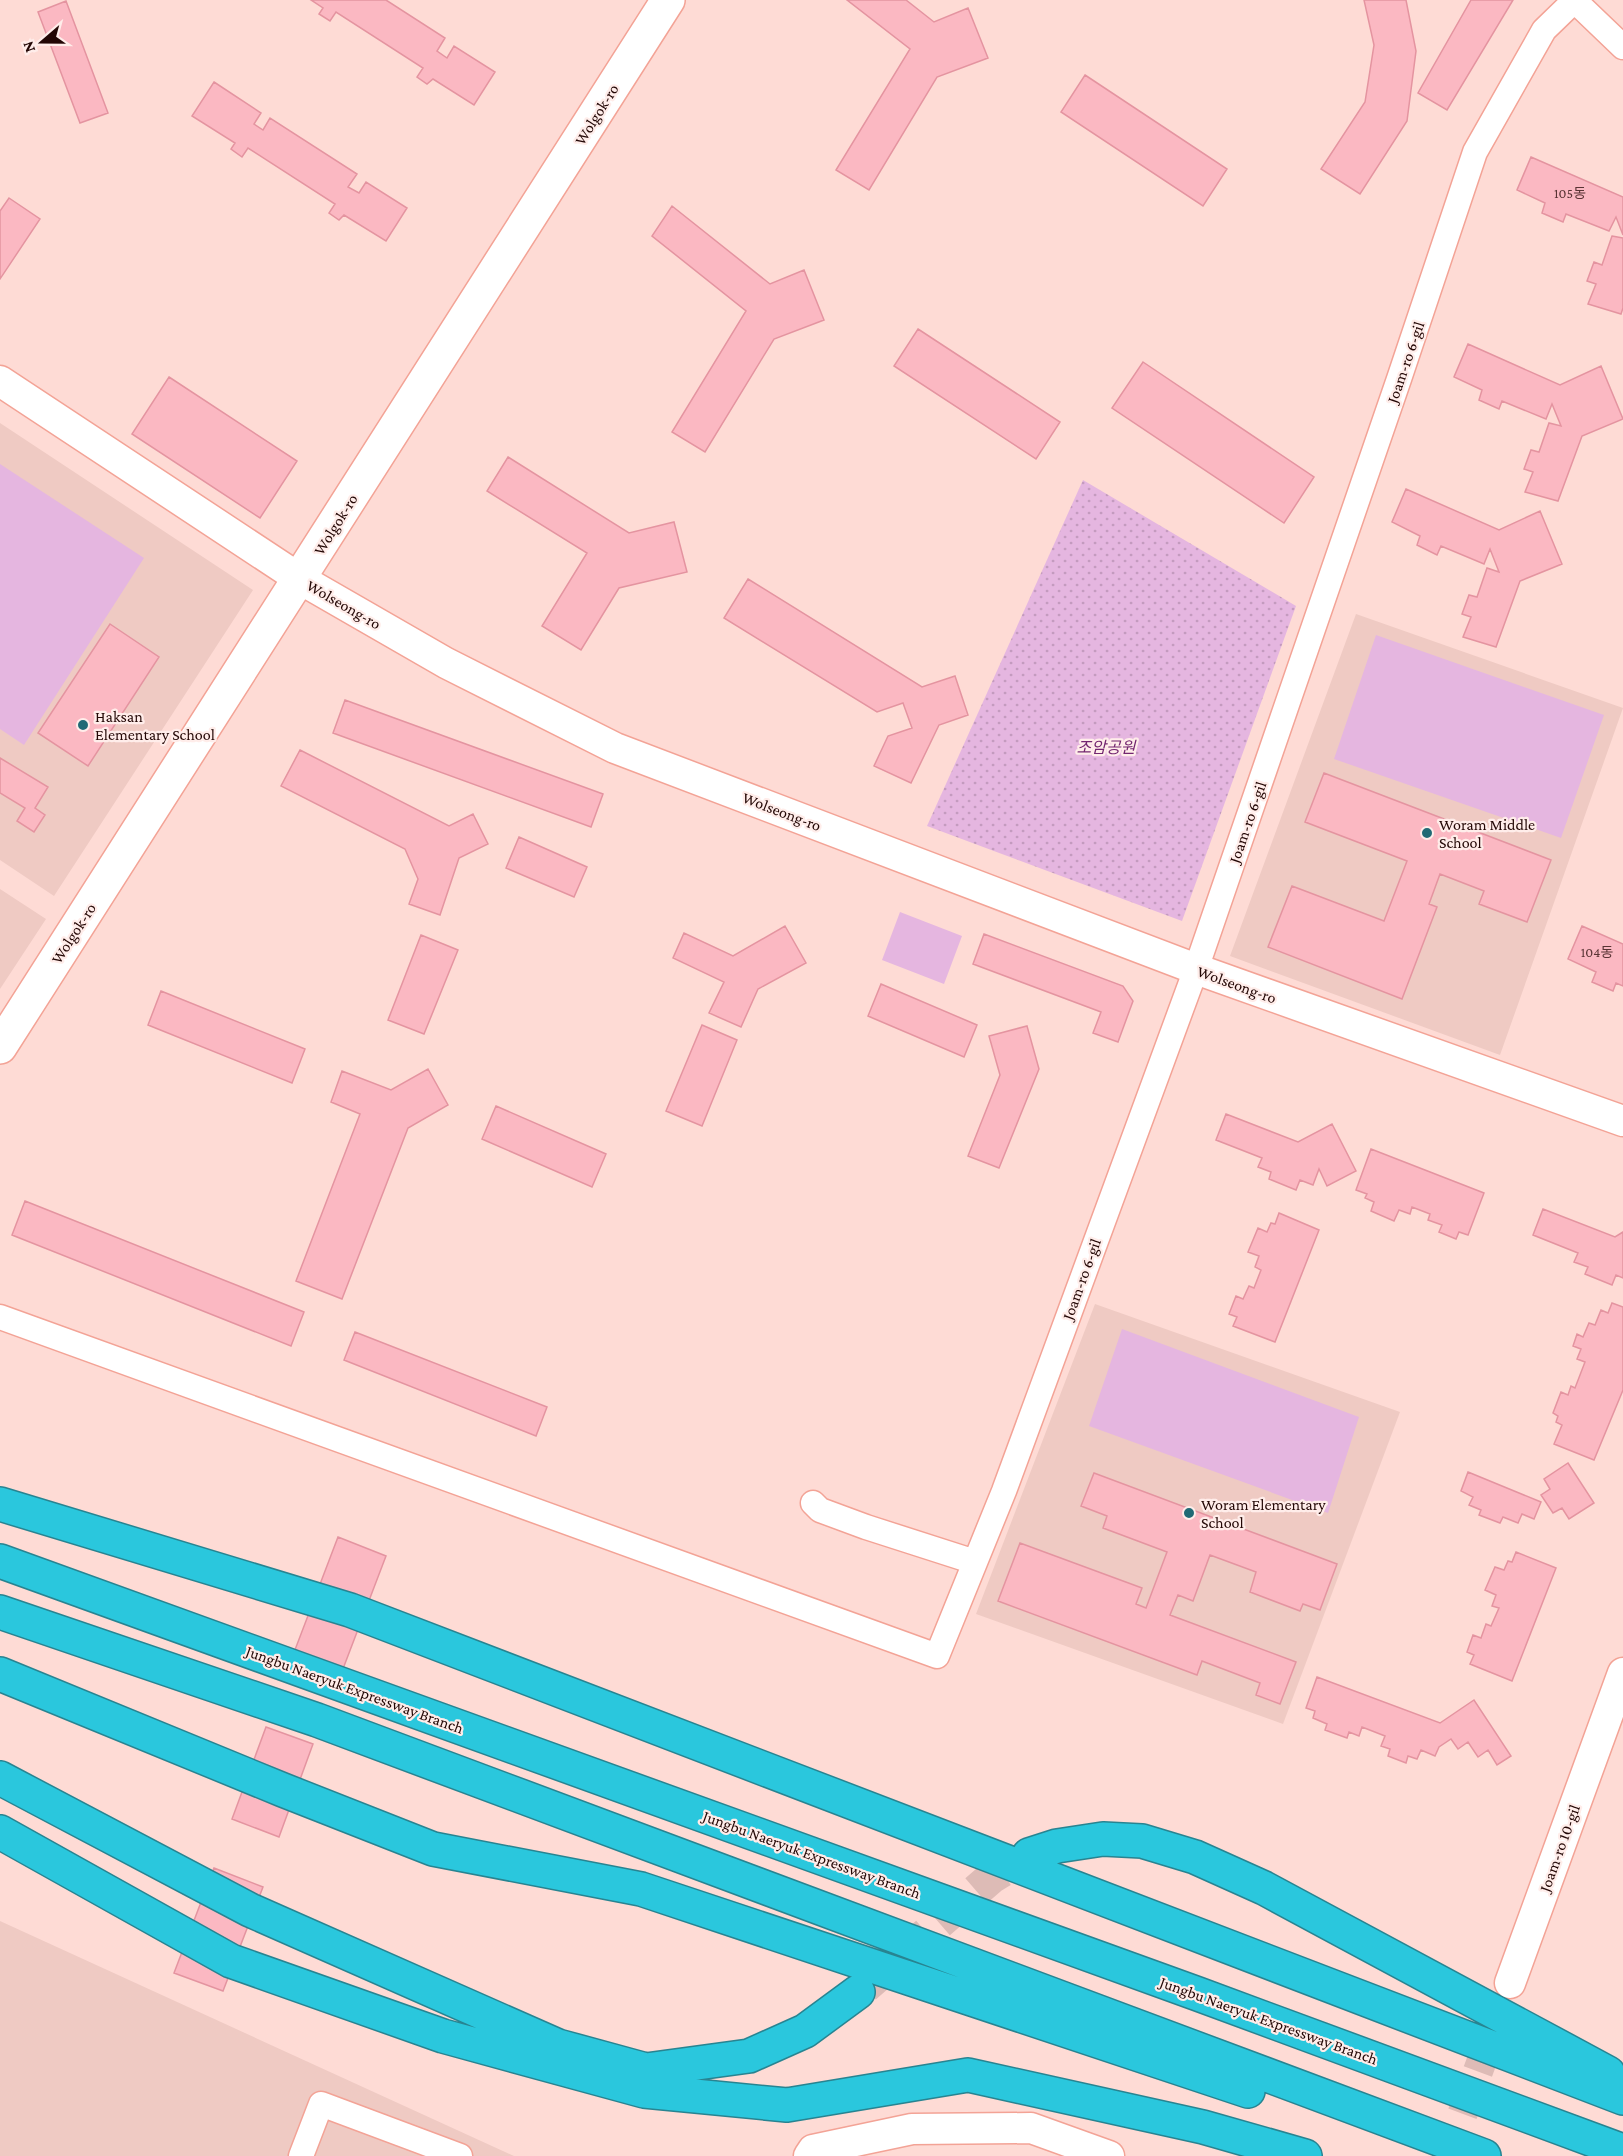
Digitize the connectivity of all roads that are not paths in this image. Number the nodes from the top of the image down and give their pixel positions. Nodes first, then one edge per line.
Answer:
1 (668, 0) edge
2 (1574, 0) edge
3 (1623, 47) edge
4 (0, 381) edge
5 (300, 579) junction
6 (1196, 969) junction
7 (0, 1047) edge
8 (1623, 1121) edge
9 (0, 1317) edge
10 (813, 1503) dead end
11 (0, 1504) edge
12 (0, 1561) edge
13 (975, 1562) junction
14 (0, 1611) edge
15 (1623, 1673) edge
16 (0, 1674) edge
17 (1616, 1716) edge
18 (0, 1778) edge
19 (0, 1832) edge
20 (1029, 1855) tunnel mouth
21 (1510, 1983) dead end
22 (858, 1992) tunnel mouth
23 (1623, 2080) edge
24 (1623, 2098) edge
25 (1623, 2151) edge
26 (301, 2156) edge
27 (460, 2156) edge
28 (809, 2156) edge
29 (1108, 2156) edge
30 (1305, 2156) edge
31 (1469, 2156) edge
32 (1484, 2156) edge

1 - 5 main road, Wolgok-ro
2 - 3 street, Joam-ro 6-gil
2 - 6 street, Joam-ro 6-gil
4 - 5 street, Wolseong-ro
5 - 6 street, Wolseong-ro
5 - 7 main road, Wolgok-ro
6 - 8 street, Wolseong-ro
6 - 13 street, Joam-ro 6-gil
9 - 13 street, Joam-ro 6-gil
10 - 13 street
11 - 24 highway
12 - 25 highway, Jungbu Naeryuk Expressway Branch
14 - 32 highway
15 - 17 street, Joam-ro 10-gil
16 - 31 highway
17 - 21 street, Joam-ro 10-gil
18 - 22 highway
19 - 30 highway
20 - 23 highway
26 - 27 street
28 - 29 street

